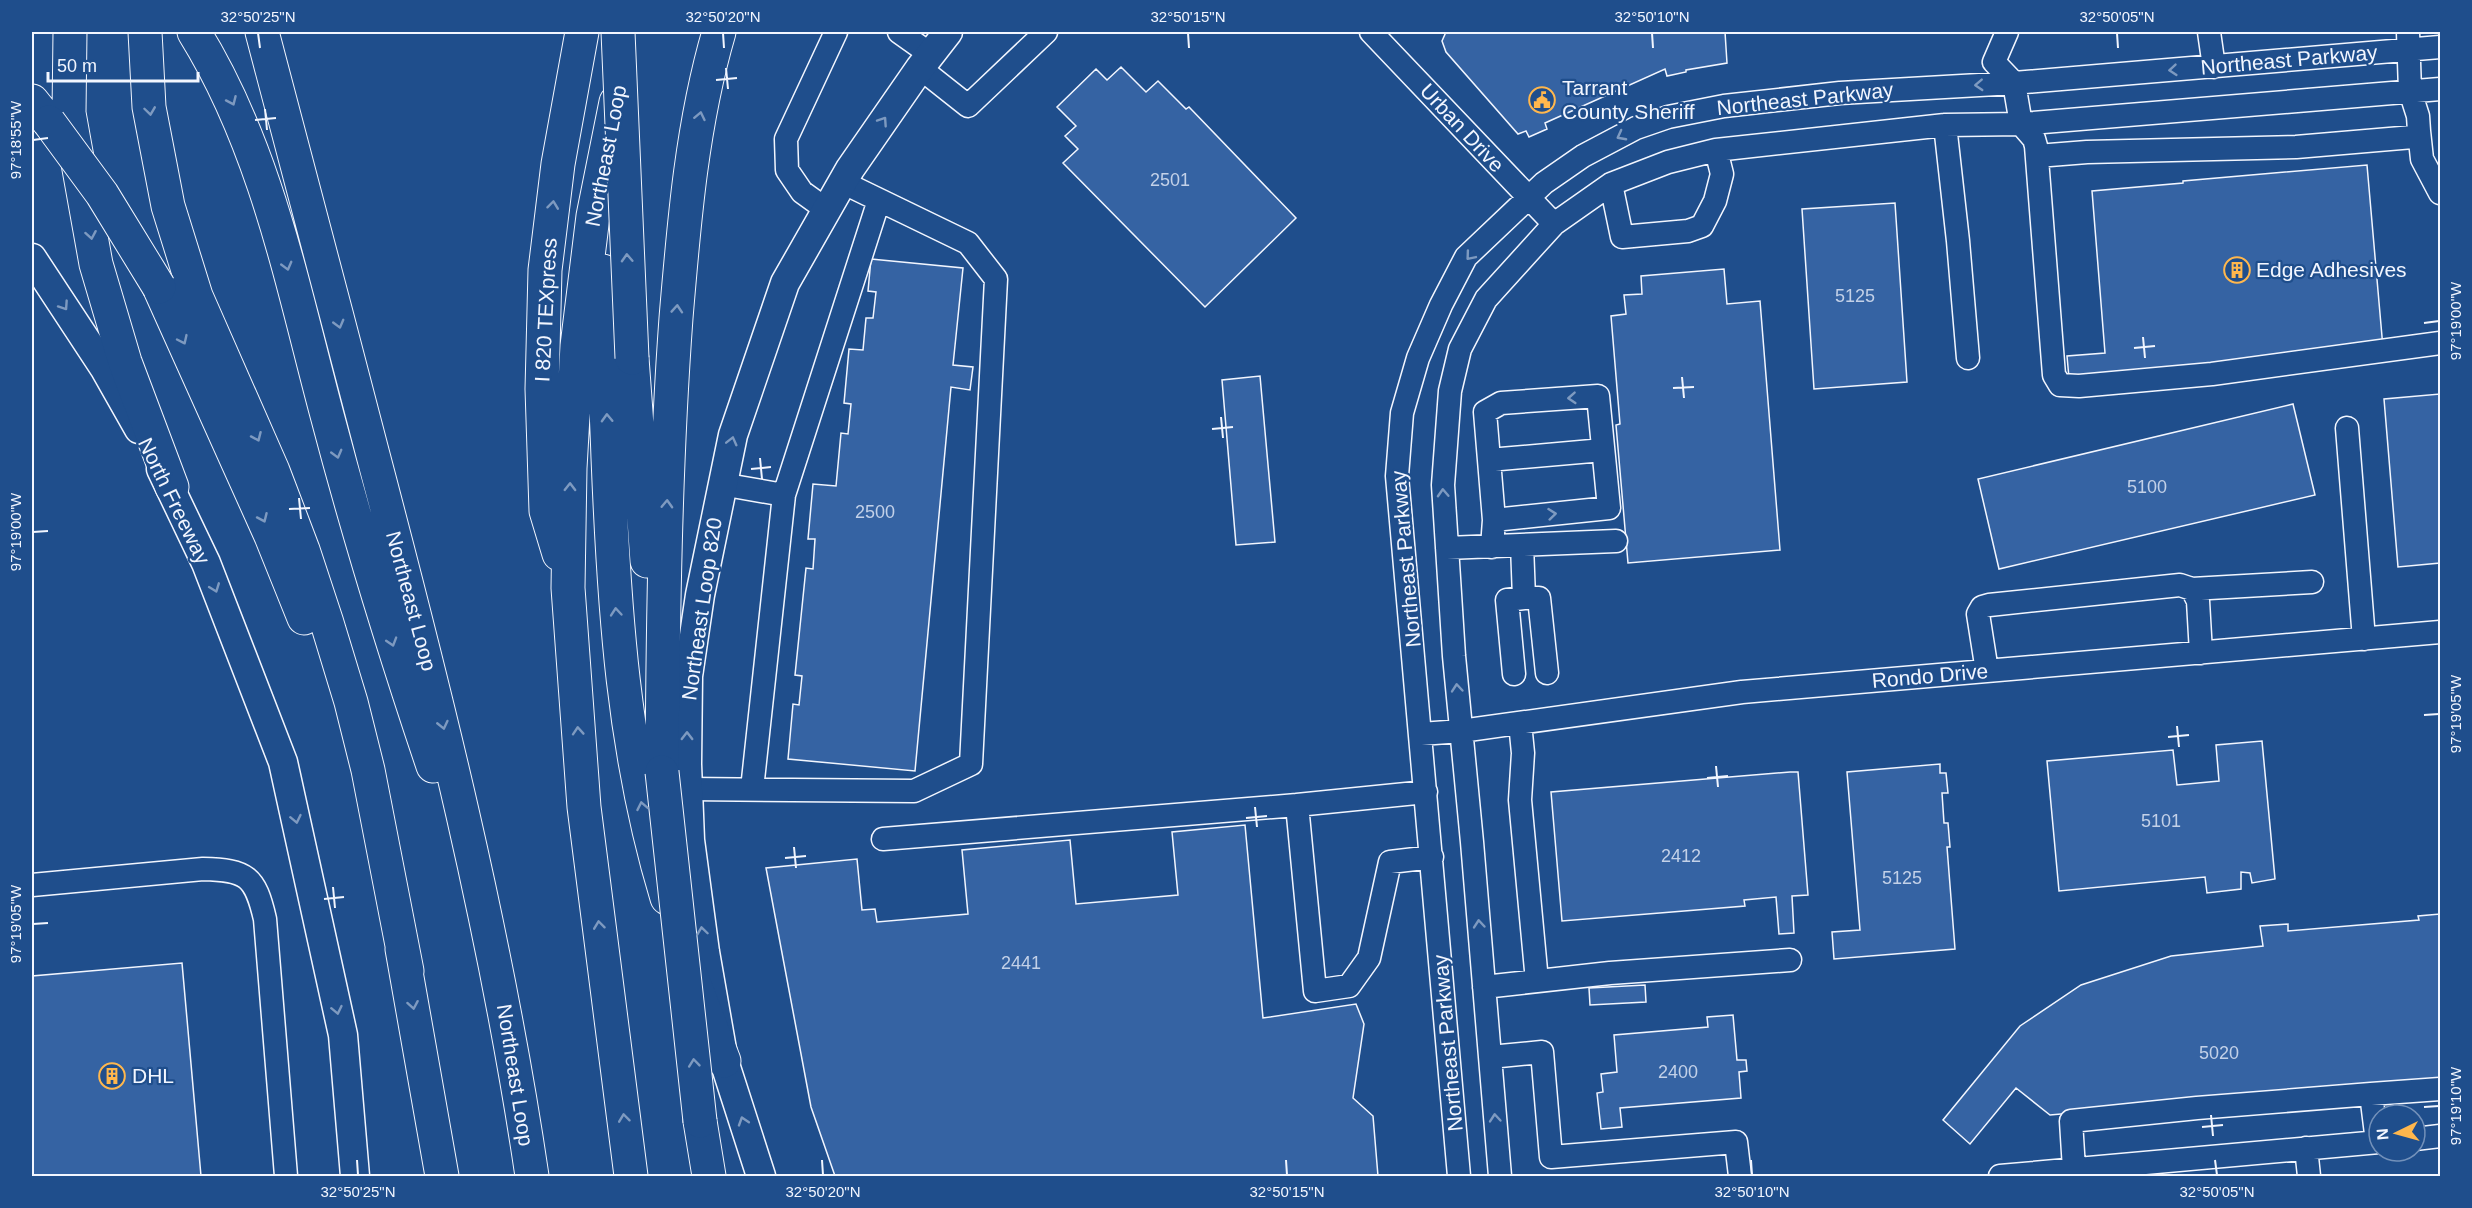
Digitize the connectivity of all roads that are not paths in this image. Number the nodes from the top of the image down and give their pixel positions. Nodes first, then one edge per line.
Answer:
1 (70, 32) edge
2 (145, 32) edge
3 (194, 32) edge
4 (262, 32) edge
5 (286, 32) edge
6 (582, 32) edge
7 (618, 32) edge
8 (632, 32) edge
9 (719, 32) edge
10 (836, 32) edge
11 (899, 32) edge
12 (948, 32) edge
13 (1046, 32) edge
14 (1371, 32) edge
15 (2007, 32) edge
16 (2209, 32) edge
17 (2409, 41) edge
18 (2440, 47) edge
19 (925, 61) junction
20 (2214, 67) junction
21 (2014, 83) junction
22 (2440, 89) edge
23 (2410, 91) junction
24 (40, 112) edge
25 (2021, 124) junction
26 (1945, 125) junction
27 (610, 126) junction
28 (2419, 131) junction
29 (1716, 150) junction
30 (2037, 156) junction
31 (846, 176) junction
32 (1611, 184) junction
33 (303, 186) junction
34 (2440, 193) edge
35 (1528, 198) junction
36 (879, 200) junction
37 (827, 210) junction
38 (1554, 224) junction
39 (32, 258) edge
40 (2440, 343) edge
41 (1968, 358) dead end
42 (2347, 428) dead end
43 (1603, 450) junction
44 (1489, 460) junction
45 (722, 484) junction
46 (172, 487) junction
47 (784, 495) junction
48 (1494, 520) junction
49 (1616, 541) dead end
50 (1522, 545) junction
51 (1492, 547) junction
52 (1447, 548) junction
53 (2312, 582) dead end
54 (568, 588) junction
55 (2192, 589) junction
56 (1524, 598) junction
57 (2440, 632) edge
58 (2364, 639) junction
59 (2201, 653) junction
60 (1987, 671) junction
61 (1514, 674) dead end
62 (1547, 674) dead end
63 (1520, 723) junction
64 (1461, 731) junction
65 (1421, 734) junction
66 (675, 781) junction
67 (752, 789) junction
68 (1426, 792) junction
69 (1297, 805) junction
70 (883, 839) dead end
71 (1432, 857) junction
72 (32, 885) edge
73 (491, 939) junction
74 (1790, 960) dead end
75 (407, 971) junction
76 (1537, 981) junction
77 (1484, 987) junction
78 (1490, 1057) junction
79 (724, 1061) junction
80 (2440, 1089) edge
81 (2371, 1094) junction
82 (2372, 1103) edge
83 (2367, 1143) edge
84 (2306, 1148) junction
85 (2074, 1169) junction
86 (286, 1176) edge
87 (355, 1176) edge
88 (441, 1176) edge
89 (532, 1176) edge
90 (631, 1176) edge
91 (710, 1176) edge
92 (761, 1176) edge
93 (1459, 1176) edge
94 (1500, 1176) edge
95 (1740, 1176) edge
96 (2000, 1176) edge
97 (2309, 1176) edge

1 -> 46 highway
2 -> 75 highway
3 -> 73 highway
4 - 33 highway, Northeast Loop
5 - 33 highway
54 -> 6 highway, I 820 TEXpress
66 -> 7 highway, bridge
8 - 27 highway, Northeast Loop
66 -> 9 highway
10 - 37 street
11 - 19 street
12 - 19 main road
13 - 19 street
14 - 35 street, Urban Drive
15 - 21 street
16 - 20 street
17 - 18 street, Northeast Parkway
17 - 20 street, Northeast Parkway
17 - 23 street
31 -> 19 main road
20 -> 21 street, Northeast Parkway
21 - 25 street
21 -> 35 street, Northeast Parkway
22 - 23 street, Northeast Parkway
23 - 25 street, Northeast Parkway
23 - 28 street
24 -> 75 highway, bridge
25 - 26 street, Northeast Parkway
25 - 30 street
26 - 29 street, Northeast Parkway
26 - 41 street
54 -> 27 highway, Northeast Loop
79 -> 27 highway
28 - 30 street
28 - 34 street
29 - 32 street, Northeast Parkway
29 - 32 street
30 - 40 street
31 - 36 street
31 - 37 main road, Northeast Loop 820
32 - 38 street, Northeast Parkway
33 -> 73 highway, Northeast Loop
35 - 38 street, Urban Drive
35 -> 65 street, Northeast Parkway
36 - 47 street
36 - 67 street
45 -> 37 main road, Northeast Loop 820
52 -> 38 street, Northeast Parkway
39 -> 46 main road, North Freeway
42 - 58 street
43 - 44 street
43 -> 44 street
48 -> 43 street
44 - 48 street
45 - 47 street
66 -> 45 main road, Northeast Loop 820
46 -> 87 main road, North Freeway
47 - 67 street
48 - 51 street
49 - 50 street
50 - 51 street
50 - 56 street
51 - 52 street
64 -> 52 street, Northeast Parkway
53 - 55 street
90 -> 54 highway, Northeast Loop
55 - 59 street
55 - 60 street
56 - 61 street
56 - 62 street
57 - 58 street, Rondo Drive
58 - 59 street, Rondo Drive
59 - 60 street, Rondo Drive
60 - 63 street, Rondo Drive
63 - 64 street, Rondo Drive
63 - 76 street
64 - 65 street, Rondo Drive
77 -> 64 street, Northeast Parkway
65 - 68 street, Northeast Parkway
66 - 67 street
79 -> 66 main road, Northeast Loop 820
91 -> 66 highway, bridge
68 - 69 street
68 - 71 street, Northeast Parkway
69 - 70 street
69 - 71 street
71 - 93 street, Northeast Parkway
72 - 86 street
73 - 89 highway, Northeast Loop
74 - 76 street
75 -> 88 highway
76 - 77 street
77 - 78 street, Northeast Parkway
94 -> 78 street, Northeast Parkway
78 - 95 street
92 -> 79 main road, Northeast Loop 820
80 - 81 street
81 - 82 street
81 - 85 street
83 - 84 street
84 - 85 street
84 - 97 street
85 - 96 street

